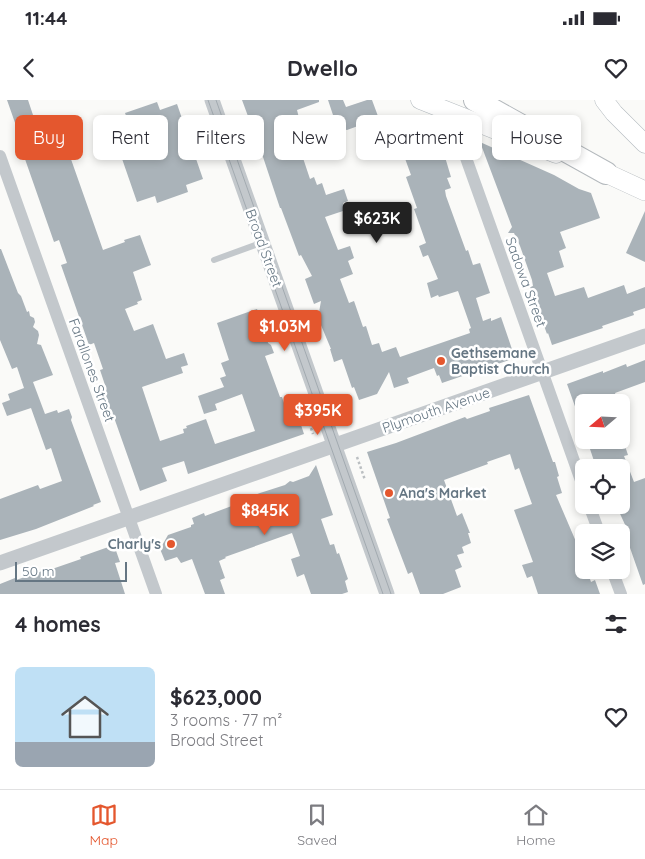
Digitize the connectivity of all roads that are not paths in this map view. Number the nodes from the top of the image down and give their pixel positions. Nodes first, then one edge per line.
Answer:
1 (212, 100) edge
2 (420, 100) edge
3 (475, 100) edge
4 (604, 100) edge
5 (450, 113) junction
6 (645, 144) edge
7 (0, 156) edge
8 (606, 173) junction
9 (645, 191) edge
10 (263, 243) junction
11 (214, 260) dead end
12 (645, 336) edge
13 (542, 372) junction
14 (334, 446) junction
15 (575, 464) edge
16 (129, 518) junction
17 (0, 563) edge
18 (615, 579) edge
19 (156, 594) edge
20 (387, 594) edge
21 (621, 594) edge

1 - 10 street, Broad Street
2 - 5 main road
3 - 8 highway
4 - 6 main road
5 - 8 main road
5 - 13 street, Sadowa Street
7 - 16 street, Farallones Street
8 - 9 main road
10 - 11 lane
10 - 14 street, Broad Street
12 - 13 street, Plymouth Avenue
13 - 14 street, Plymouth Avenue
13 - 15 street, Sadowa Street
14 - 16 street, Plymouth Avenue
14 - 20 street, Broad Street
16 - 17 street, Plymouth Avenue
16 - 19 street, Farallones Street
18 - 21 street

